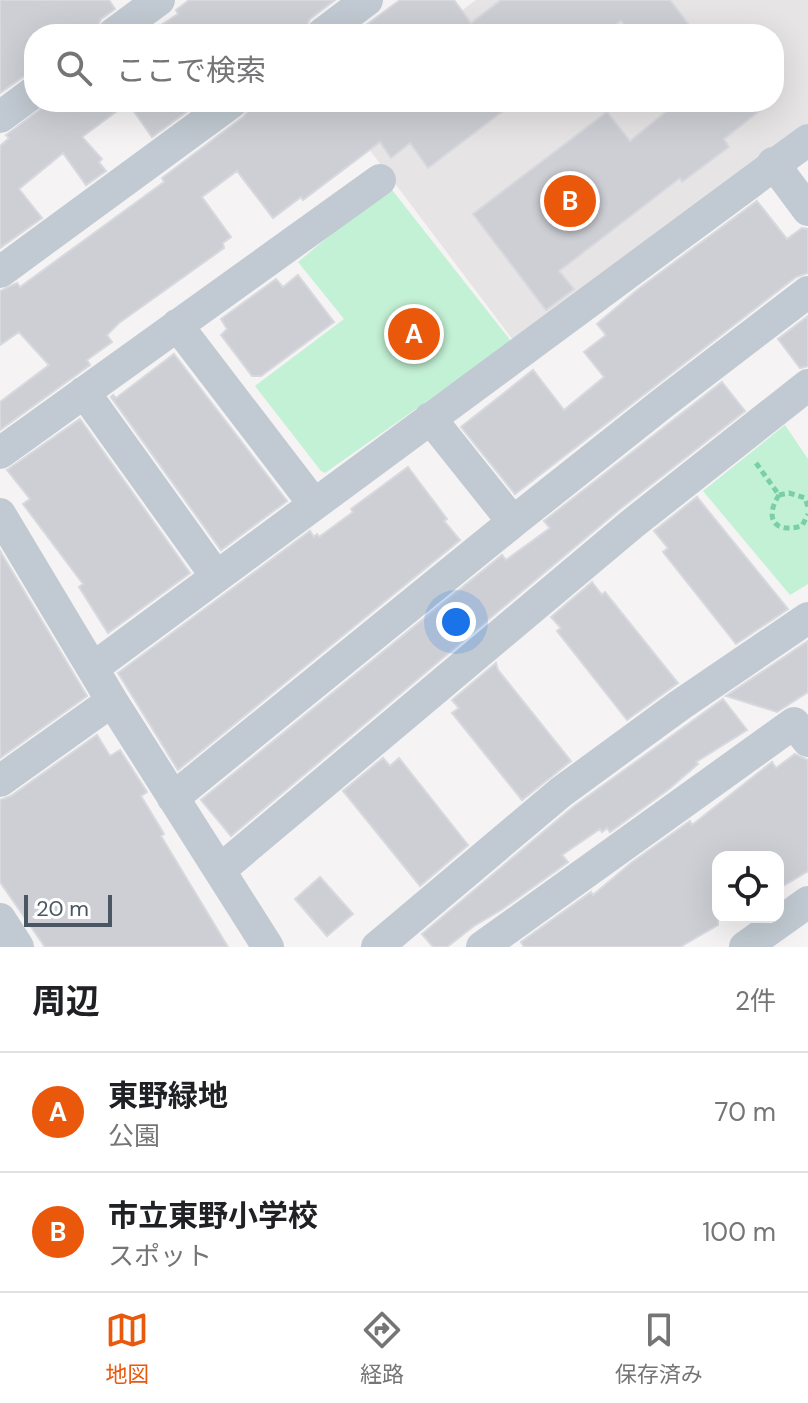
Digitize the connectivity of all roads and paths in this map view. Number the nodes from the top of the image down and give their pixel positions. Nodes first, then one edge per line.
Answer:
1 (159, 0) edge
2 (367, 0) edge
3 (127, 24) edge
4 (335, 24) edge
5 (24, 99) edge
6 (218, 112) edge
7 (0, 117) edge
8 (808, 140) edge
9 (773, 163) junction
10 (380, 180) dead end
11 (808, 210) edge
12 (0, 272) edge
13 (808, 292) edge
14 (177, 325) junction
15 (808, 385) edge
16 (84, 392) junction
17 (430, 418) junction
18 (740, 439) junction
19 (0, 453) edge
20 (779, 495) junction
21 (314, 504) junction
22 (808, 507) edge
23 (0, 514) edge
24 (808, 514) edge
25 (513, 522) junction
26 (802, 526) junction
27 (808, 535) edge
28 (216, 576) junction
29 (808, 618) edge
30 (93, 668) junction
31 (112, 701) junction
32 (808, 741) edge
33 (0, 781) edge
34 (173, 798) junction
35 (220, 870) junction
36 (808, 902) edge
37 (0, 919) edge
38 (18, 947) edge
39 (268, 947) edge
40 (377, 947) edge
41 (482, 947) edge
42 (745, 947) edge

1 - 3 street
2 - 4 street
5 - 7 street
6 - 12 street
8 - 9 street
9 - 11 street
9 - 17 street
10 - 14 street
13 - 25 street
14 - 16 street
14 - 21 street
15 - 18 street
16 - 19 street
16 - 28 street
17 - 21 street
17 - 25 street
18 - 20 path
18 - 35 street
20 - 22 path
20 - 26 path
21 - 28 street
23 - 30 street
24 - 26 path
25 - 34 street
26 - 27 path
28 - 30 street
29 - 40 street
30 - 31 street
31 - 33 street
31 - 34 street
32 - 41 street
34 - 35 street
35 - 39 street
36 - 42 street
37 - 38 street

